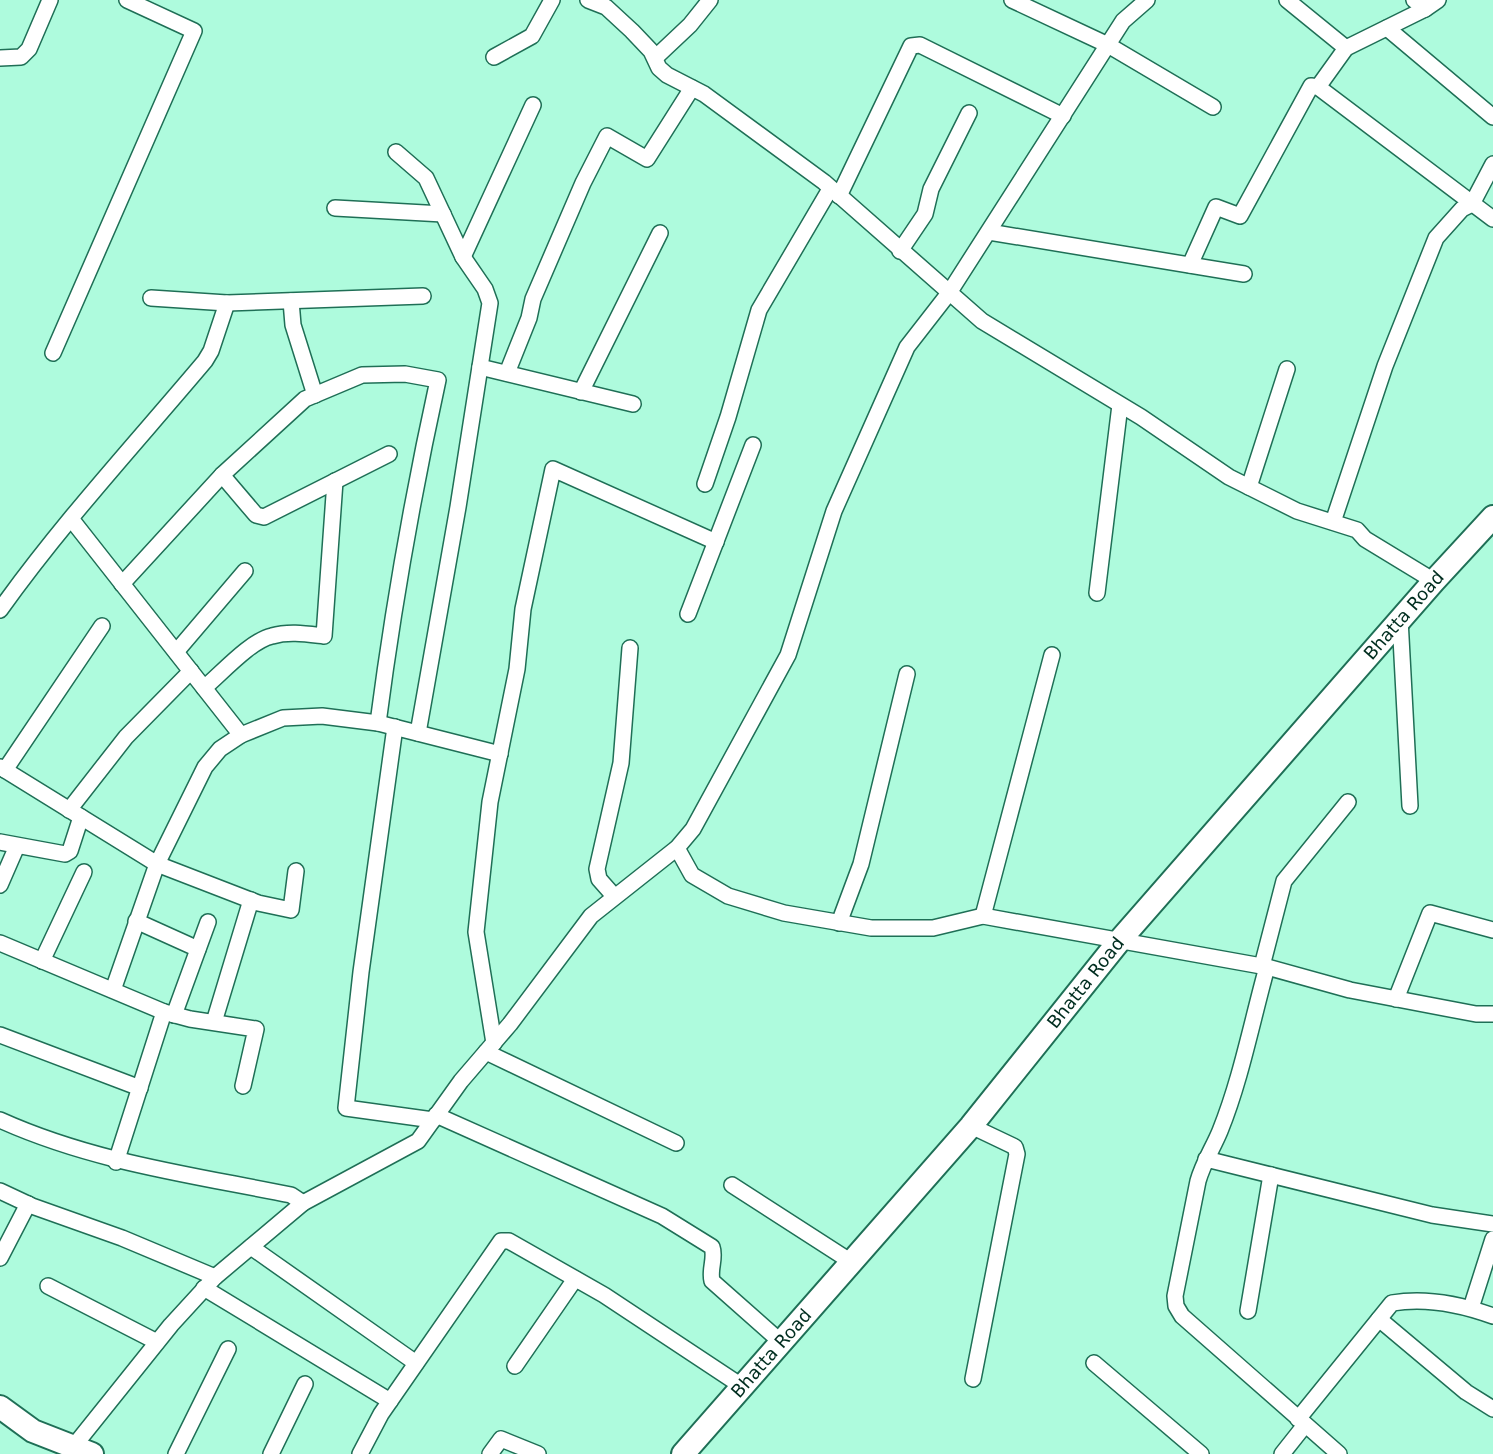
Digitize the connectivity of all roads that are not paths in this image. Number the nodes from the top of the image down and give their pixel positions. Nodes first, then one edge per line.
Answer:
1 (50, 0) edge
2 (127, 0) edge
3 (552, 0) edge
4 (588, 0) edge
5 (710, 0) edge
6 (1012, 0) edge
7 (1147, 0) edge
8 (1287, 0) edge
9 (1425, 3) edge
10 (1387, 28) junction
11 (1108, 45) junction
12 (1346, 48) junction
13 (494, 57) dead end
14 (0, 58) edge
15 (655, 58) junction
16 (1318, 87) junction
17 (692, 88) junction
18 (533, 105) dead end
19 (1213, 107) dead end
20 (969, 113) dead end
21 (1063, 116) junction
22 (1493, 117) edge
23 (396, 152) dead end
24 (1493, 164) edge
25 (835, 192) junction
26 (1472, 204) junction
27 (335, 208) dead end
28 (443, 214) junction
29 (1493, 219) edge
30 (989, 232) junction
31 (660, 233) dead end
32 (900, 251) junction
33 (463, 257) junction
34 (1190, 265) junction
35 (1244, 274) dead end
36 (949, 293) junction
37 (423, 296) dead end
38 (151, 298) dead end
39 (291, 301) junction
40 (227, 303) junction
41 (52, 353) dead end
42 (480, 367) junction
43 (1287, 369) dead end
44 (507, 373) junction
45 (581, 392) junction
46 (315, 395) junction
47 (633, 404) dead end
48 (1120, 405) junction
49 (753, 445) dead end
50 (388, 454) dead end
51 (222, 475) junction
52 (335, 481) junction
53 (705, 484) dead end
54 (1249, 487) junction
55 (1493, 517) edge
56 (72, 520) junction
57 (1333, 522) junction
58 (716, 542) junction
59 (245, 571) dead end
60 (1434, 581) junction
61 (122, 584) junction
62 (1096, 593) dead end
63 (0, 610) edge
64 (688, 614) dead end
65 (1400, 619) junction
66 (102, 626) dead end
67 (630, 648) dead end
68 (176, 651) junction
69 (1052, 655) dead end
70 (191, 671) junction
71 (907, 674) dead end
72 (204, 688) junction
73 (378, 723) junction
74 (395, 727) junction
75 (418, 733) junction
76 (241, 735) junction
77 (500, 754) junction
78 (2, 769) edge
79 (1348, 802) dead end
80 (1410, 806) dead end
81 (75, 814) junction
82 (0, 842) edge
83 (17, 846) junction
84 (677, 848) junction
85 (157, 864) junction
86 (296, 871) dead end
87 (84, 872) dead end
88 (0, 885) edge
89 (614, 896) junction
90 (251, 900) junction
91 (983, 916) junction
92 (136, 921) junction
93 (208, 922) dead end
94 (839, 923) junction
95 (1493, 930) edge
96 (1120, 940) junction
97 (0, 943) edge
98 (198, 949) junction
99 (42, 961) junction
100 (1264, 967) junction
101 (113, 990) junction
102 (1396, 999) junction
103 (169, 1013) junction
104 (1493, 1014) edge
105 (214, 1022) junction
106 (0, 1035) edge
107 (490, 1048) junction
108 (243, 1086) dead end
109 (140, 1088) junction
110 (435, 1117) junction
111 (0, 1120) edge
112 (971, 1126) junction
113 (676, 1143) dead end
114 (1206, 1159) junction
115 (116, 1162) junction
116 (1271, 1175) junction
117 (732, 1185) dead end
118 (0, 1191) edge
119 (303, 1203) junction
120 (28, 1204) junction
121 (1493, 1224) edge
122 (1493, 1239) edge
123 (251, 1247) junction
124 (0, 1257) edge
125 (853, 1263) junction
126 (215, 1276) junction
127 (575, 1279) junction
128 (48, 1286) dead end
129 (204, 1288) junction
130 (1471, 1308) junction
131 (1248, 1311) dead end
132 (1493, 1316) edge
133 (1379, 1319) junction
134 (157, 1342) junction
135 (782, 1343) junction
136 (228, 1349) dead end
137 (416, 1363) junction
138 (1094, 1364) dead end
139 (515, 1366) dead end
140 (973, 1380) dead end
141 (305, 1384) dead end
142 (743, 1388) junction
143 (390, 1401) junction
144 (0, 1407) edge
145 (1493, 1409) edge
146 (1302, 1422) junction
147 (71, 1449) edge
148 (176, 1454) edge
149 (271, 1454) edge
150 (360, 1454) edge
151 (490, 1454) edge
152 (538, 1454) edge
153 (683, 1454) edge
154 (1201, 1454) edge
155 (1282, 1454) edge
156 (1339, 1454) edge

1 - 14 street
2 - 41 street
3 - 13 street
4 - 15 street
5 - 15 street
6 - 11 street
7 - 11 street
8 - 12 street
9 - 10 street
10 - 12 street
10 - 22 street
11 - 19 street
11 - 21 street
12 - 16 street
15 - 17 street
16 - 26 street
16 - 34 street
17 - 25 street
17 - 44 street
18 - 33 street
20 - 32 street
21 - 25 street
21 - 30 street
23 - 28 street
24 - 26 street
25 - 32 street
25 - 53 street
26 - 29 street
26 - 57 street
27 - 28 street
28 - 33 street
30 - 34 street
30 - 36 street
31 - 45 street
32 - 36 street
33 - 42 street
34 - 35 street
36 - 48 street
36 - 84 street
37 - 39 street
38 - 40 street
39 - 40 street
39 - 46 street
40 - 56 street
42 - 44 street
42 - 75 street
43 - 54 street
44 - 45 street
45 - 47 street
46 - 51 street
46 - 73 street
48 - 54 street
48 - 62 street
49 - 58 street
50 - 52 street
51 - 52 street
51 - 61 street
52 - 72 street
54 - 57 street
55 - 60 main road, Bhatta Road
56 - 61 street
56 - 63 street
57 - 60 street
58 - 64 street
58 - 77 street
59 - 68 street
60 - 65 main road, Bhatta Road
61 - 68 street
65 - 80 street
65 - 96 main road, Bhatta Road
66 - 78 street
67 - 89 street
68 - 70 street
69 - 91 street
70 - 72 street
70 - 81 street
71 - 94 street
72 - 76 street
73 - 74 street
73 - 76 street
74 - 75 street
74 - 110 street
75 - 77 street
76 - 85 street
77 - 107 street
78 - 81 street
79 - 100 street
81 - 83 street
81 - 85 street
82 - 83 street
83 - 88 street
84 - 89 street
84 - 94 street
85 - 90 street
85 - 92 street
86 - 90 street
87 - 99 street
89 - 107 street
90 - 105 street
91 - 94 street
91 - 96 street
92 - 98 street
92 - 101 street
93 - 98 street
95 - 102 street
96 - 100 street
96 - 112 main road, Bhatta Road
97 - 99 street
98 - 103 street
99 - 101 street
100 - 102 street
100 - 114 street
101 - 103 street
102 - 104 street
103 - 105 street
103 - 109 street
105 - 108 street
106 - 109 street
107 - 110 street
107 - 113 street
109 - 115 street
110 - 119 street
110 - 135 street
111 - 115 street
112 - 125 main road, Bhatta Road
112 - 140 street
114 - 116 street
114 - 146 street
115 - 119 street
116 - 121 street
116 - 131 street
117 - 125 street
118 - 120 street
119 - 123 street
120 - 124 street
120 - 126 street
122 - 130 street
123 - 126 street
123 - 137 street
125 - 135 main road, Bhatta Road
126 - 129 street
127 - 137 street
127 - 139 street
127 - 142 street
128 - 134 street
129 - 134 street
129 - 143 street
130 - 132 street
130 - 133 street
133 - 145 street
133 - 146 street
134 - 147 street
135 - 142 main road, Bhatta Road
136 - 148 street
137 - 143 street
138 - 154 street
141 - 149 street
142 - 153 main road, Bhatta Road
143 - 150 street
144 - 147 main road
146 - 155 street
146 - 156 street
151 - 152 street

